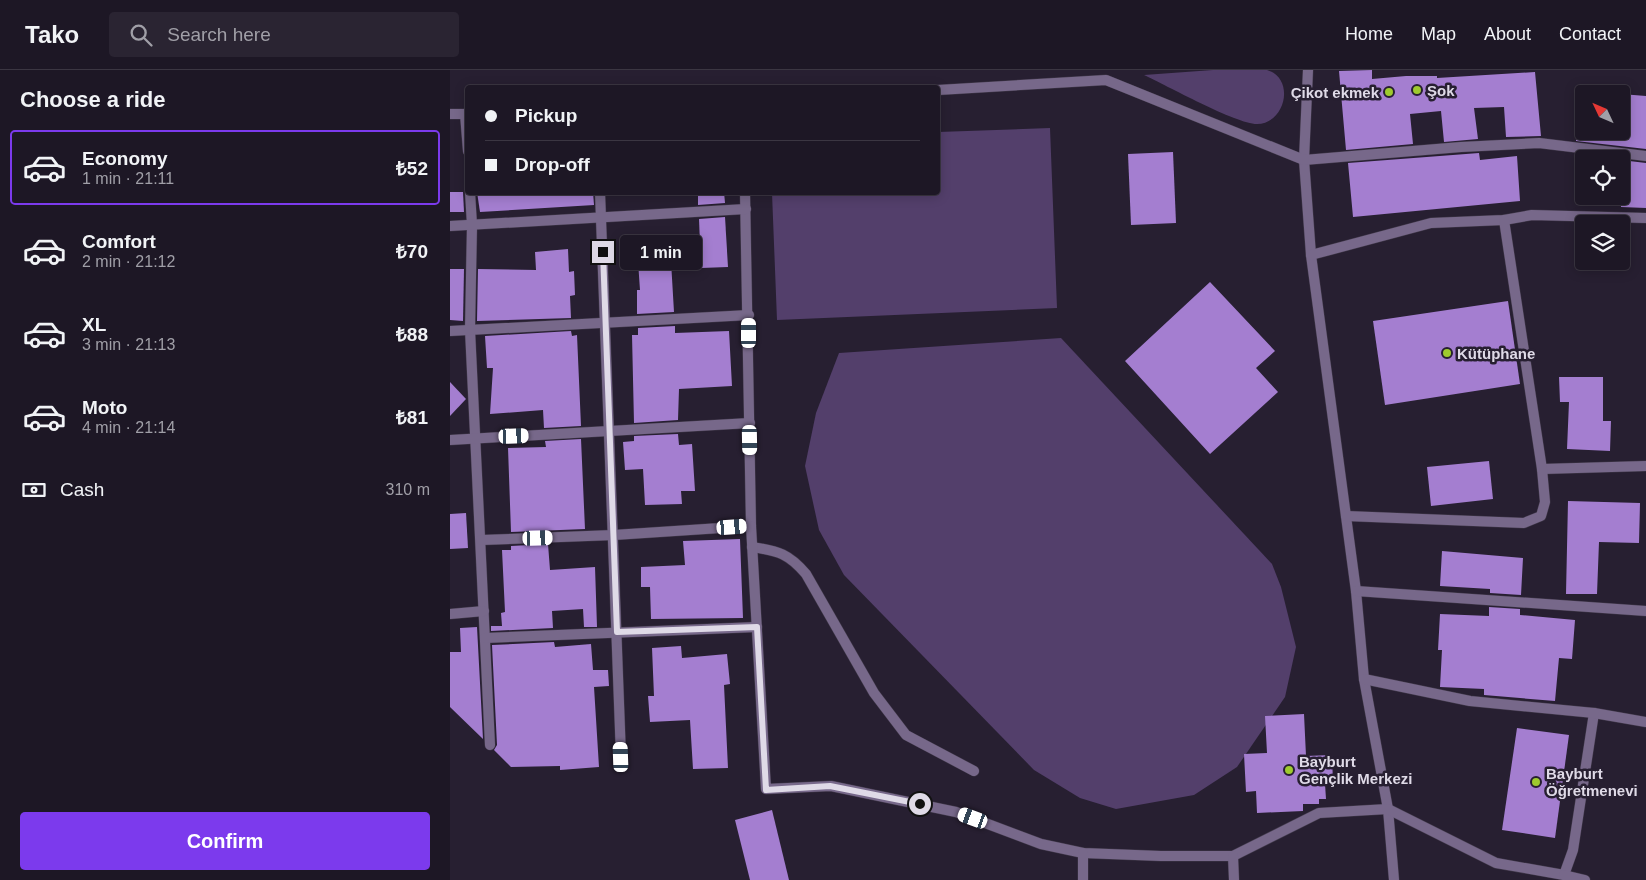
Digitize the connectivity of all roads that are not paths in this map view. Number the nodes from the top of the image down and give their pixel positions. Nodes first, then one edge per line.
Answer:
1 (1308, 70) edge
2 (940, 90) edge
3 (450, 114) edge
4 (465, 114) edge
5 (1646, 156) edge
6 (1304, 160) junction
7 (470, 195) edge
8 (600, 195) edge
9 (745, 195) edge
10 (746, 209) junction
11 (601, 216) junction
12 (1646, 218) edge
13 (1504, 220) junction
14 (472, 224) junction
15 (450, 226) edge
16 (1311, 255) junction
17 (749, 315) junction
18 (606, 323) junction
19 (470, 330) junction
20 (450, 331) edge
21 (750, 423) junction
22 (609, 433) junction
23 (476, 438) junction
24 (450, 440) edge
25 (1646, 466) edge
26 (1542, 469) junction
27 (1346, 516) junction
28 (751, 526) junction
29 (614, 535) junction
30 (481, 540) junction
31 (752, 547) junction
32 (1356, 591) junction
33 (484, 611) junction
34 (1646, 611) edge
35 (450, 614) edge
36 (757, 627) junction
37 (617, 632) junction
38 (485, 638) junction
39 (1364, 679) junction
40 (1594, 713) junction
41 (1646, 722) edge
42 (490, 745) dead end
43 (621, 757) dead end
44 (974, 771) dead end
45 (1388, 809) junction
46 (1083, 853) junction
47 (1233, 856) junction
48 (1564, 875) junction
49 (1083, 880) edge
50 (1234, 880) edge
51 (1394, 880) edge
52 (1585, 880) edge

1 - 6 street
2 - 6 street
3 - 4 street
5 - 6 street
6 - 16 street
7 - 14 street
8 - 11 street
9 - 10 street
10 - 11 street
10 - 17 street
11 - 14 street
11 - 18 street
12 - 13 street
13 - 16 street
13 - 26 street
14 - 15 street
14 - 19 street
16 - 27 street
17 - 18 street
17 - 21 street
18 - 19 street
18 - 22 street
19 - 20 street
19 - 23 street
21 - 22 street
21 - 28 street
22 - 23 street
22 - 29 street
23 - 24 street
23 - 30 street
25 - 26 street
26 - 27 street
27 - 32 street
28 - 29 street
28 - 31 street
29 - 30 street
29 - 37 street
30 - 33 street
31 - 36 street
31 - 44 street
32 - 34 street
32 - 39 street
33 - 35 street
33 - 38 street
36 - 37 street
36 - 46 street
37 - 38 street
37 - 43 street
38 - 42 street
39 - 40 street
39 - 45 street
40 - 41 street
40 - 48 street
45 - 47 street
45 - 48 street
45 - 51 street
46 - 47 street
46 - 49 street
47 - 50 street
48 - 52 street

